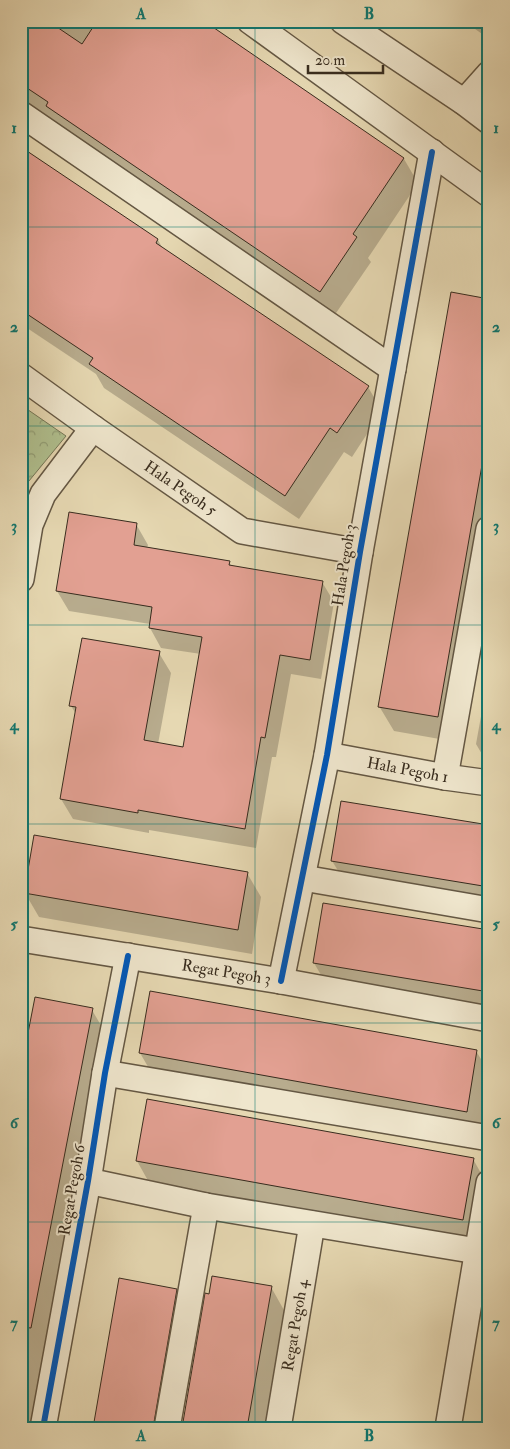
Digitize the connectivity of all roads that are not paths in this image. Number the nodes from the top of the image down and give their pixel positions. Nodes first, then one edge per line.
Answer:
1 (250, 21) edge
2 (343, 21) edge
3 (489, 74) edge
4 (464, 102) junction
5 (21, 114) edge
6 (489, 121) edge
7 (432, 152) junction
8 (489, 194) edge
9 (393, 369) junction
10 (21, 376) edge
11 (93, 428) junction
12 (489, 529) edge
13 (360, 552) junction
14 (21, 580) edge
15 (327, 755) junction
16 (445, 777) junction
17 (489, 783) edge
18 (303, 878) junction
19 (489, 910) edge
20 (21, 939) edge
21 (128, 956) junction
22 (281, 981) junction
23 (489, 1019) edge
24 (106, 1073) junction
25 (489, 1138) edge
26 (88, 1181) junction
27 (489, 1183) edge
28 (206, 1206) junction
29 (312, 1224) junction
30 (477, 1251) junction
31 (42, 1428) edge
32 (167, 1428) edge
33 (278, 1428) edge
34 (448, 1428) edge

1 - 7 street
2 - 4 street
3 - 4 street
4 - 6 street
5 - 9 street
7 - 8 street
7 - 9 street, Hala Pegoh 3
9 - 13 street, Hala Pegoh 3
10 - 11 street, Hala Pegoh 5
11 - 13 street, Hala Pegoh 5
11 - 14 street
12 - 16 street
13 - 15 street, Hala Pegoh 3
15 - 16 street, Hala Pegoh 1
15 - 18 street, Hala Pegoh 3
16 - 17 street, Hala Pegoh 1
18 - 19 street
18 - 22 street, Hala Pegoh 3
20 - 21 street, Regat Pegoh 3
21 - 22 street, Regat Pegoh 3
21 - 24 street, Regat Pegoh 6
22 - 23 street, Regat Pegoh 3
24 - 25 street
24 - 26 street, Regat Pegoh 6
26 - 28 street
26 - 31 street, Regat Pegoh 6
27 - 30 street
28 - 29 street
28 - 32 street
29 - 30 street
29 - 33 street, Regat Pegoh 4
30 - 34 street

